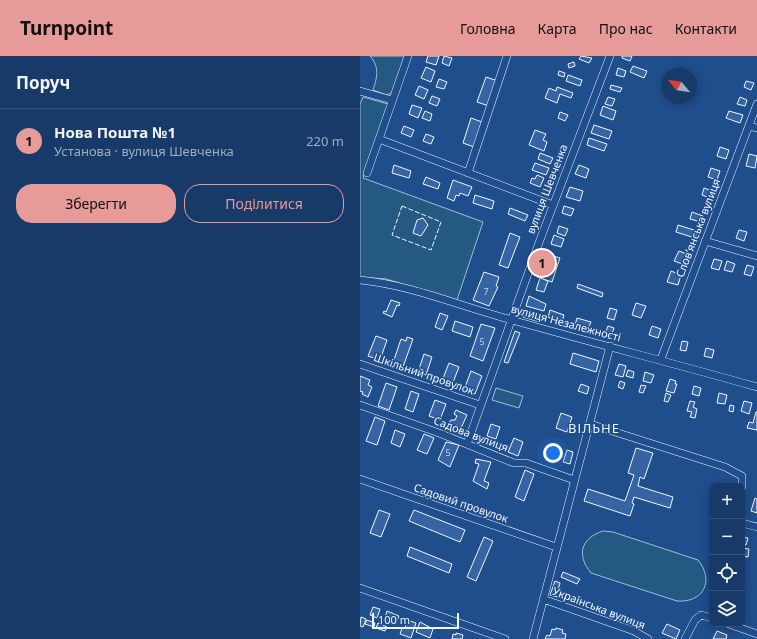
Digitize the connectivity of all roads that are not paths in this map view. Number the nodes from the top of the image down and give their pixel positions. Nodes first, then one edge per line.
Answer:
1 (408, 56) edge
2 (507, 56) edge
3 (610, 56) edge
4 (360, 91) edge
5 (392, 100) junction
6 (757, 104) edge
7 (749, 126) junction
8 (757, 128) edge
9 (379, 139) junction
10 (367, 173) dead end
11 (468, 173) junction
12 (553, 205) junction
13 (705, 240) junction
14 (757, 256) edge
15 (360, 280) edge
16 (511, 320) junction
17 (610, 346) junction
18 (661, 359) junction
19 (360, 364) edge
20 (757, 387) edge
21 (360, 405) edge
22 (480, 405) junction
23 (590, 424) junction
24 (467, 444) junction
25 (360, 479) edge
26 (574, 480) junction
27 (742, 483) edge
28 (745, 524) edge
29 (757, 527) edge
30 (556, 547) junction
31 (360, 588) edge
32 (543, 598) junction
33 (709, 617) edge
34 (737, 627) edge
35 (757, 634) edge
36 (505, 639) edge
37 (533, 639) edge
38 (648, 639) edge
39 (684, 639) edge

1 - 5 street
2 - 11 street
3 - 12 street, вулиця Шевченка
4 - 5 street
5 - 9 street
6 - 7 street, Словʼянська вулиця
7 - 8 street
7 - 13 street, Словʼянська вулиця
9 - 10 street
9 - 11 street
11 - 12 street
12 - 16 street, вулиця Шевченка
13 - 14 street
13 - 18 street, Словʼянська вулиця
15 - 16 street, вулиця Незалежності
16 - 17 street, вулиця Незалежності
16 - 22 street, вулиця Шевченка
17 - 18 street, вулиця Незалежності
17 - 23 street
18 - 20 street, вулиця Незалежності
19 - 22 street, Шкільний провулок
21 - 24 street, Садова вулиця
22 - 24 street, вулиця Шевченка
23 - 26 street
23 - 27 street
24 - 26 street, Садова вулиця
25 - 30 street, Садовий провулок
26 - 30 street
28 - 29 street
30 - 32 street
31 - 36 street
32 - 37 street
32 - 38 street, Українська вулиця
33 - 39 street
34 - 35 street

